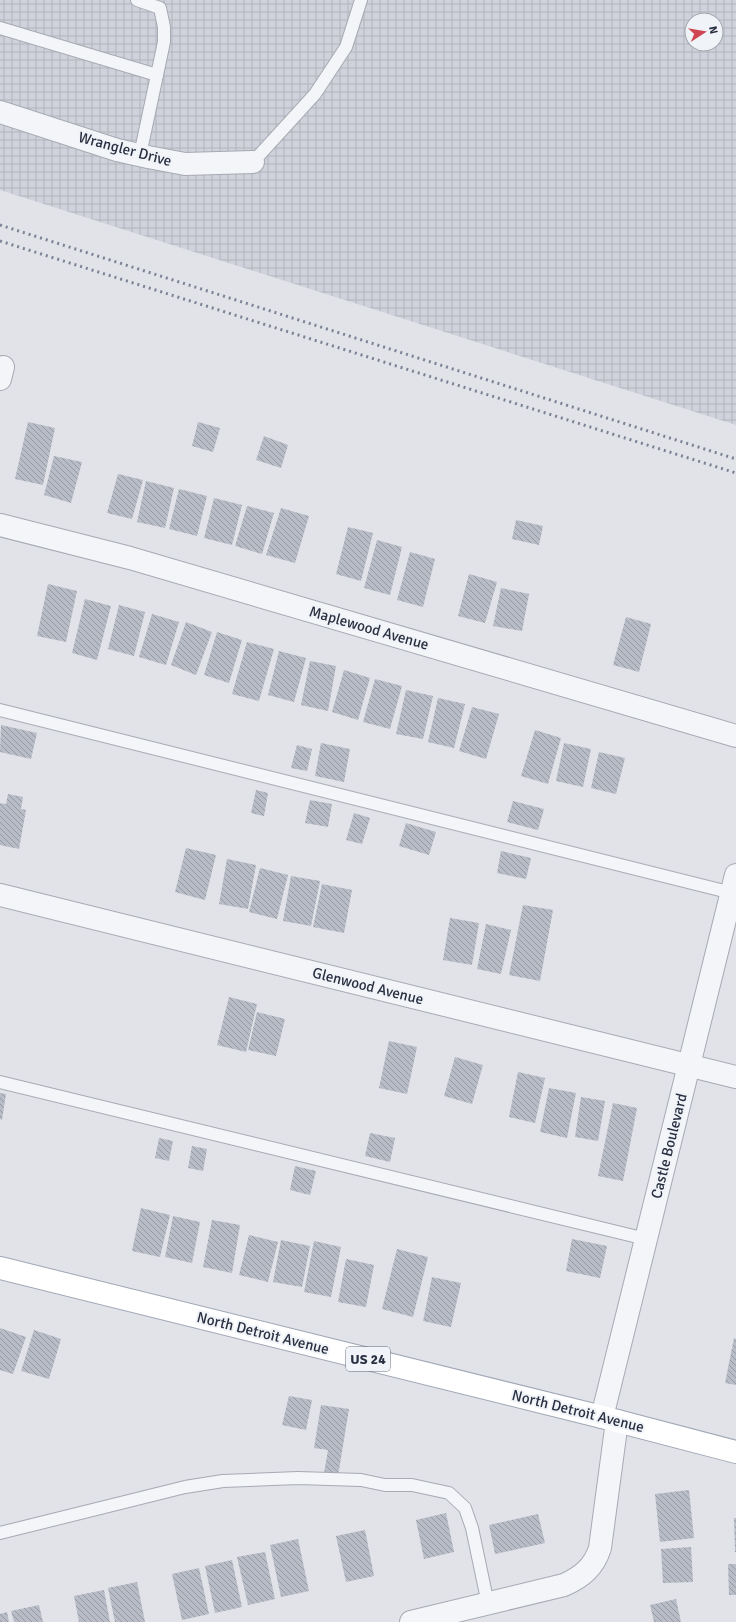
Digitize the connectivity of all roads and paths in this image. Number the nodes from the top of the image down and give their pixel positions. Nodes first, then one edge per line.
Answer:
1 (137, 0) edge
2 (361, 0) edge
3 (159, 4) edge
4 (0, 28) edge
5 (158, 75) junction
6 (0, 112) edge
7 (140, 155) junction
8 (253, 162) joint
9 (0, 525) edge
10 (0, 710) edge
11 (736, 736) edge
12 (734, 887) edge
13 (0, 895) edge
14 (690, 1064) junction
15 (736, 1077) edge
16 (0, 1082) edge
17 (646, 1239) junction
18 (0, 1268) edge
19 (610, 1419) junction
20 (736, 1452) edge
21 (0, 1533) edge
22 (488, 1604) junction
23 (411, 1622) edge

1 - 3 lane
2 - 8 lane
3 - 5 lane
4 - 5 lane
5 - 7 lane
6 - 7 street, Wrangler Drive
7 - 8 street, Wrangler Drive
9 - 11 street, Maplewood Avenue
10 - 12 lane
12 - 14 street, Castle Boulevard
13 - 14 street, Glenwood Avenue
14 - 15 street, Glenwood Avenue
14 - 17 street, Castle Boulevard
16 - 17 lane
17 - 19 street, Castle Boulevard
18 - 19 main road, North Detroit Avenue / US 24
19 - 20 main road, North Detroit Avenue / US 24
19 - 22 street, Castle Boulevard
21 - 22 lane
22 - 23 street, Castle Boulevard

